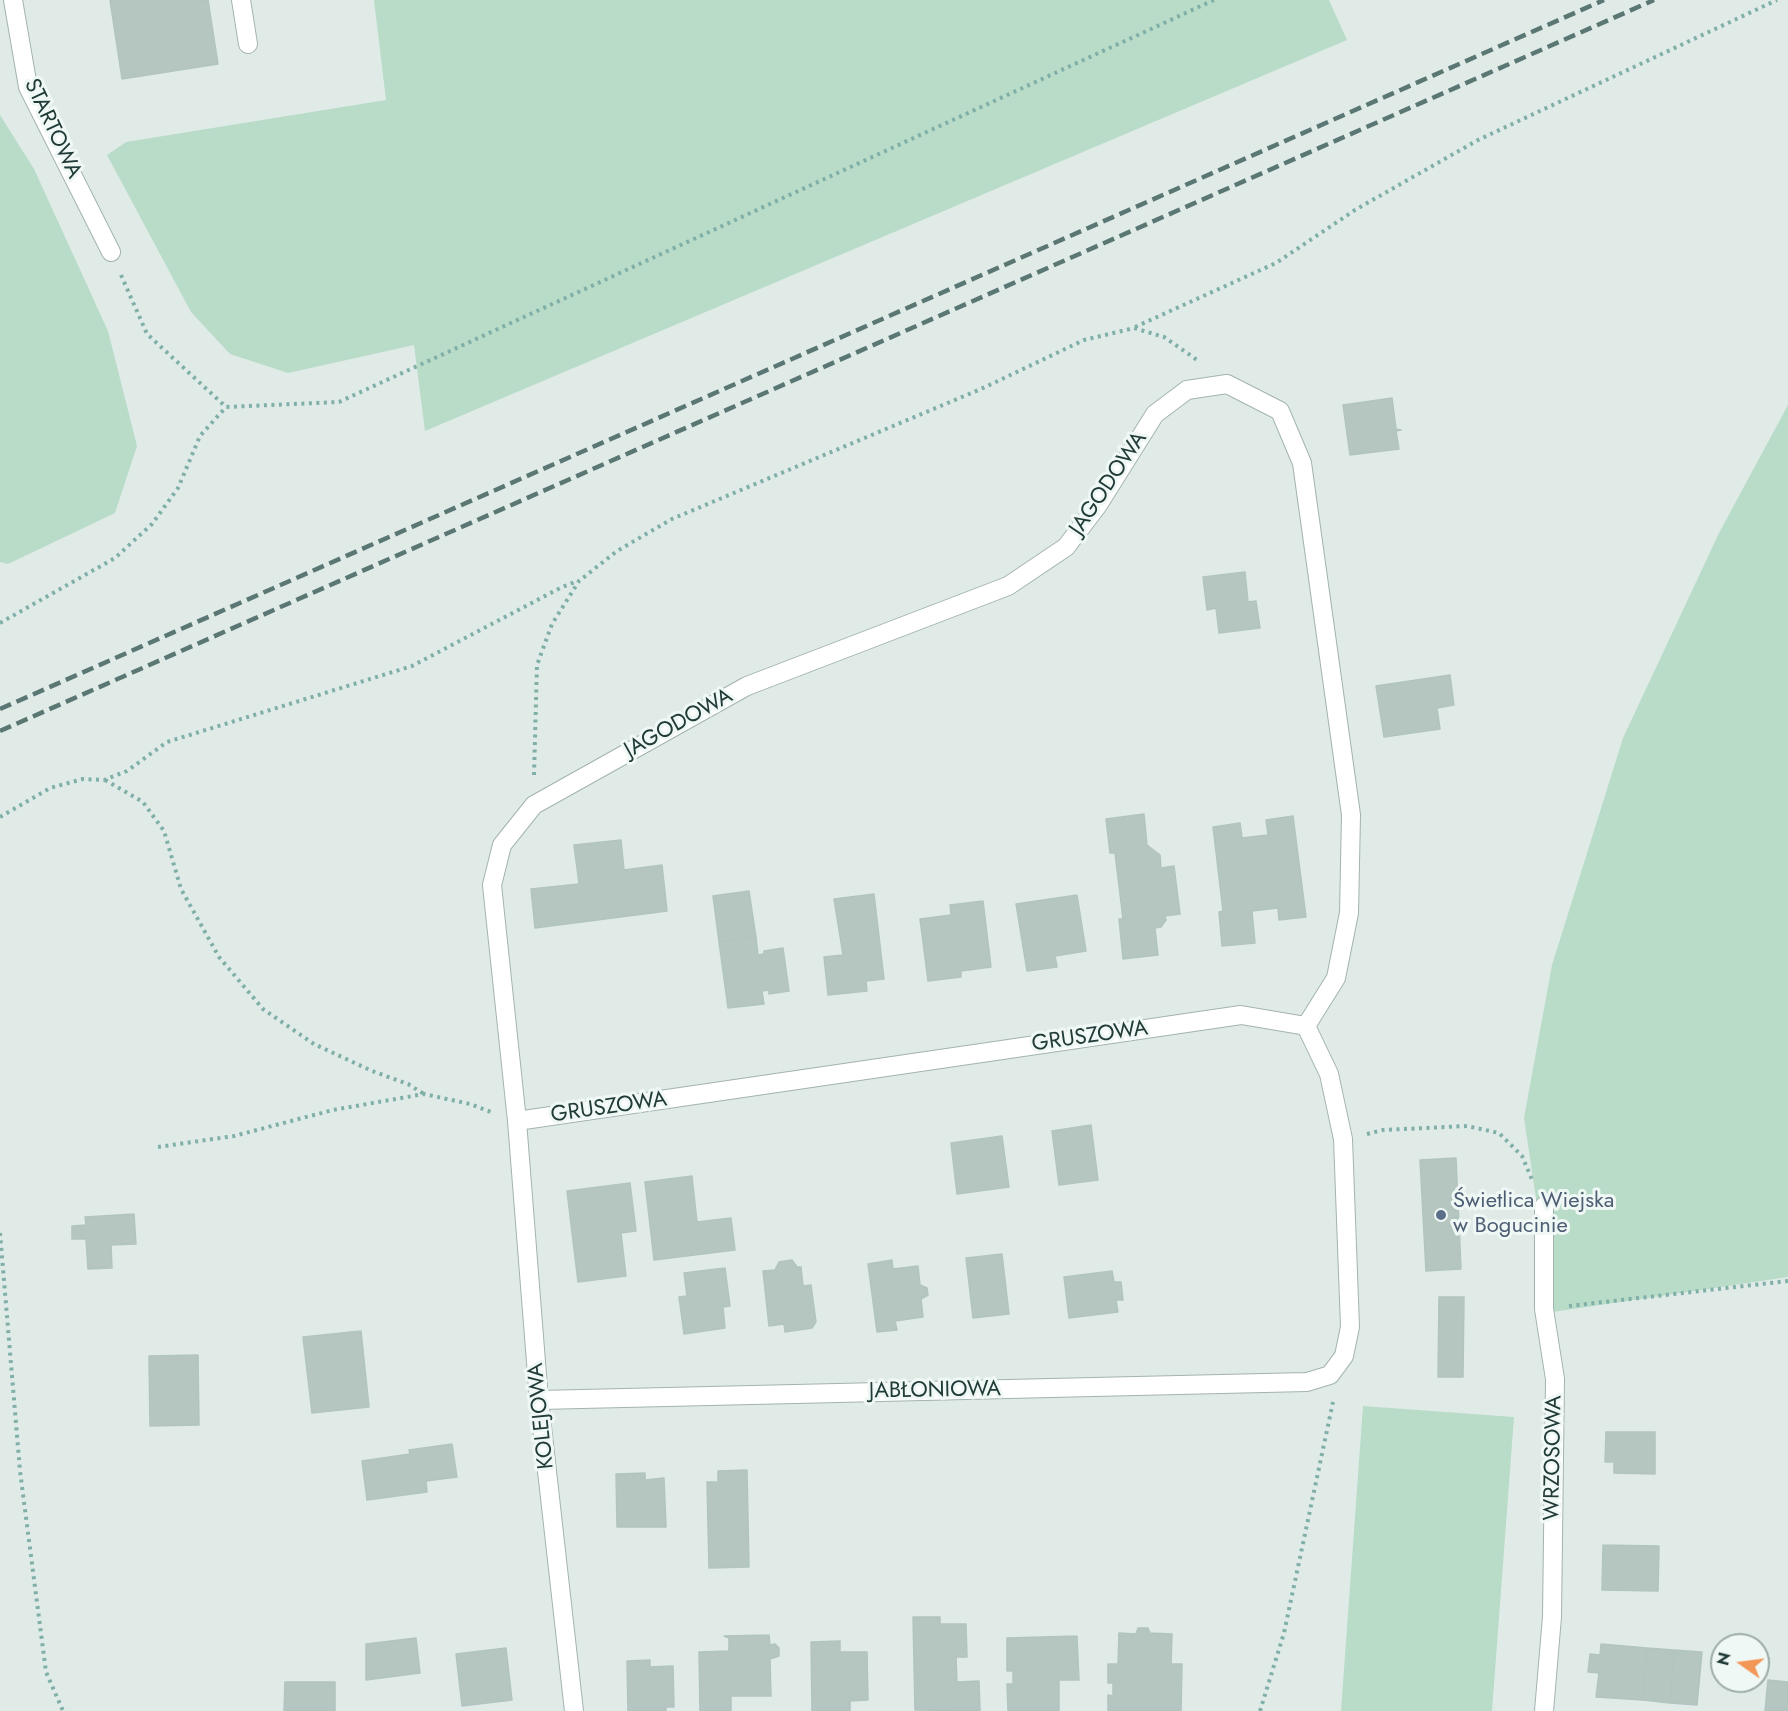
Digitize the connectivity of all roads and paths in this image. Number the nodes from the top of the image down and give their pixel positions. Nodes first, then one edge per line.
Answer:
1 (13, 0) edge
2 (242, 0) edge
3 (1214, 0) edge
4 (1777, 0) edge
5 (248, 44) dead end
6 (111, 252) joint
7 (1134, 328) junction
8 (1227, 384) junction
9 (226, 407) junction
10 (579, 581) junction
11 (0, 623) edge
12 (104, 780) junction
13 (534, 805) junction
14 (0, 818) edge
15 (1306, 1026) junction
16 (424, 1094) junction
17 (517, 1121) junction
18 (1343, 1139) junction
19 (158, 1147) dead end
20 (1544, 1206) joint
21 (0, 1233) edge
22 (1788, 1281) edge
23 (1544, 1309) junction
24 (1330, 1375) junction
25 (539, 1400) junction
26 (63, 1711) edge
27 (574, 1711) edge
28 (1260, 1711) edge
29 (1544, 1711) edge

1 - 6 street, STARTOWA
2 - 5 street
3 - 9 path
4 - 7 path
6 - 9 path
7 - 8 path
7 - 10 path
8 - 13 street, JAGODOWA
8 - 15 street
9 - 11 path
10 - 12 path
10 - 13 path
12 - 14 path
12 - 16 path
13 - 17 street, JAGODOWA
15 - 17 street, GRUSZOWA
15 - 18 street
16 - 17 path
16 - 19 path
17 - 25 street, KOLEJOWA
18 - 20 path
18 - 24 street
20 - 23 street, WRZOSOWA
21 - 26 path
22 - 23 path
23 - 29 street, WRZOSOWA
24 - 25 street, JABŁONIOWA
24 - 28 path
25 - 27 street, KOLEJOWA

